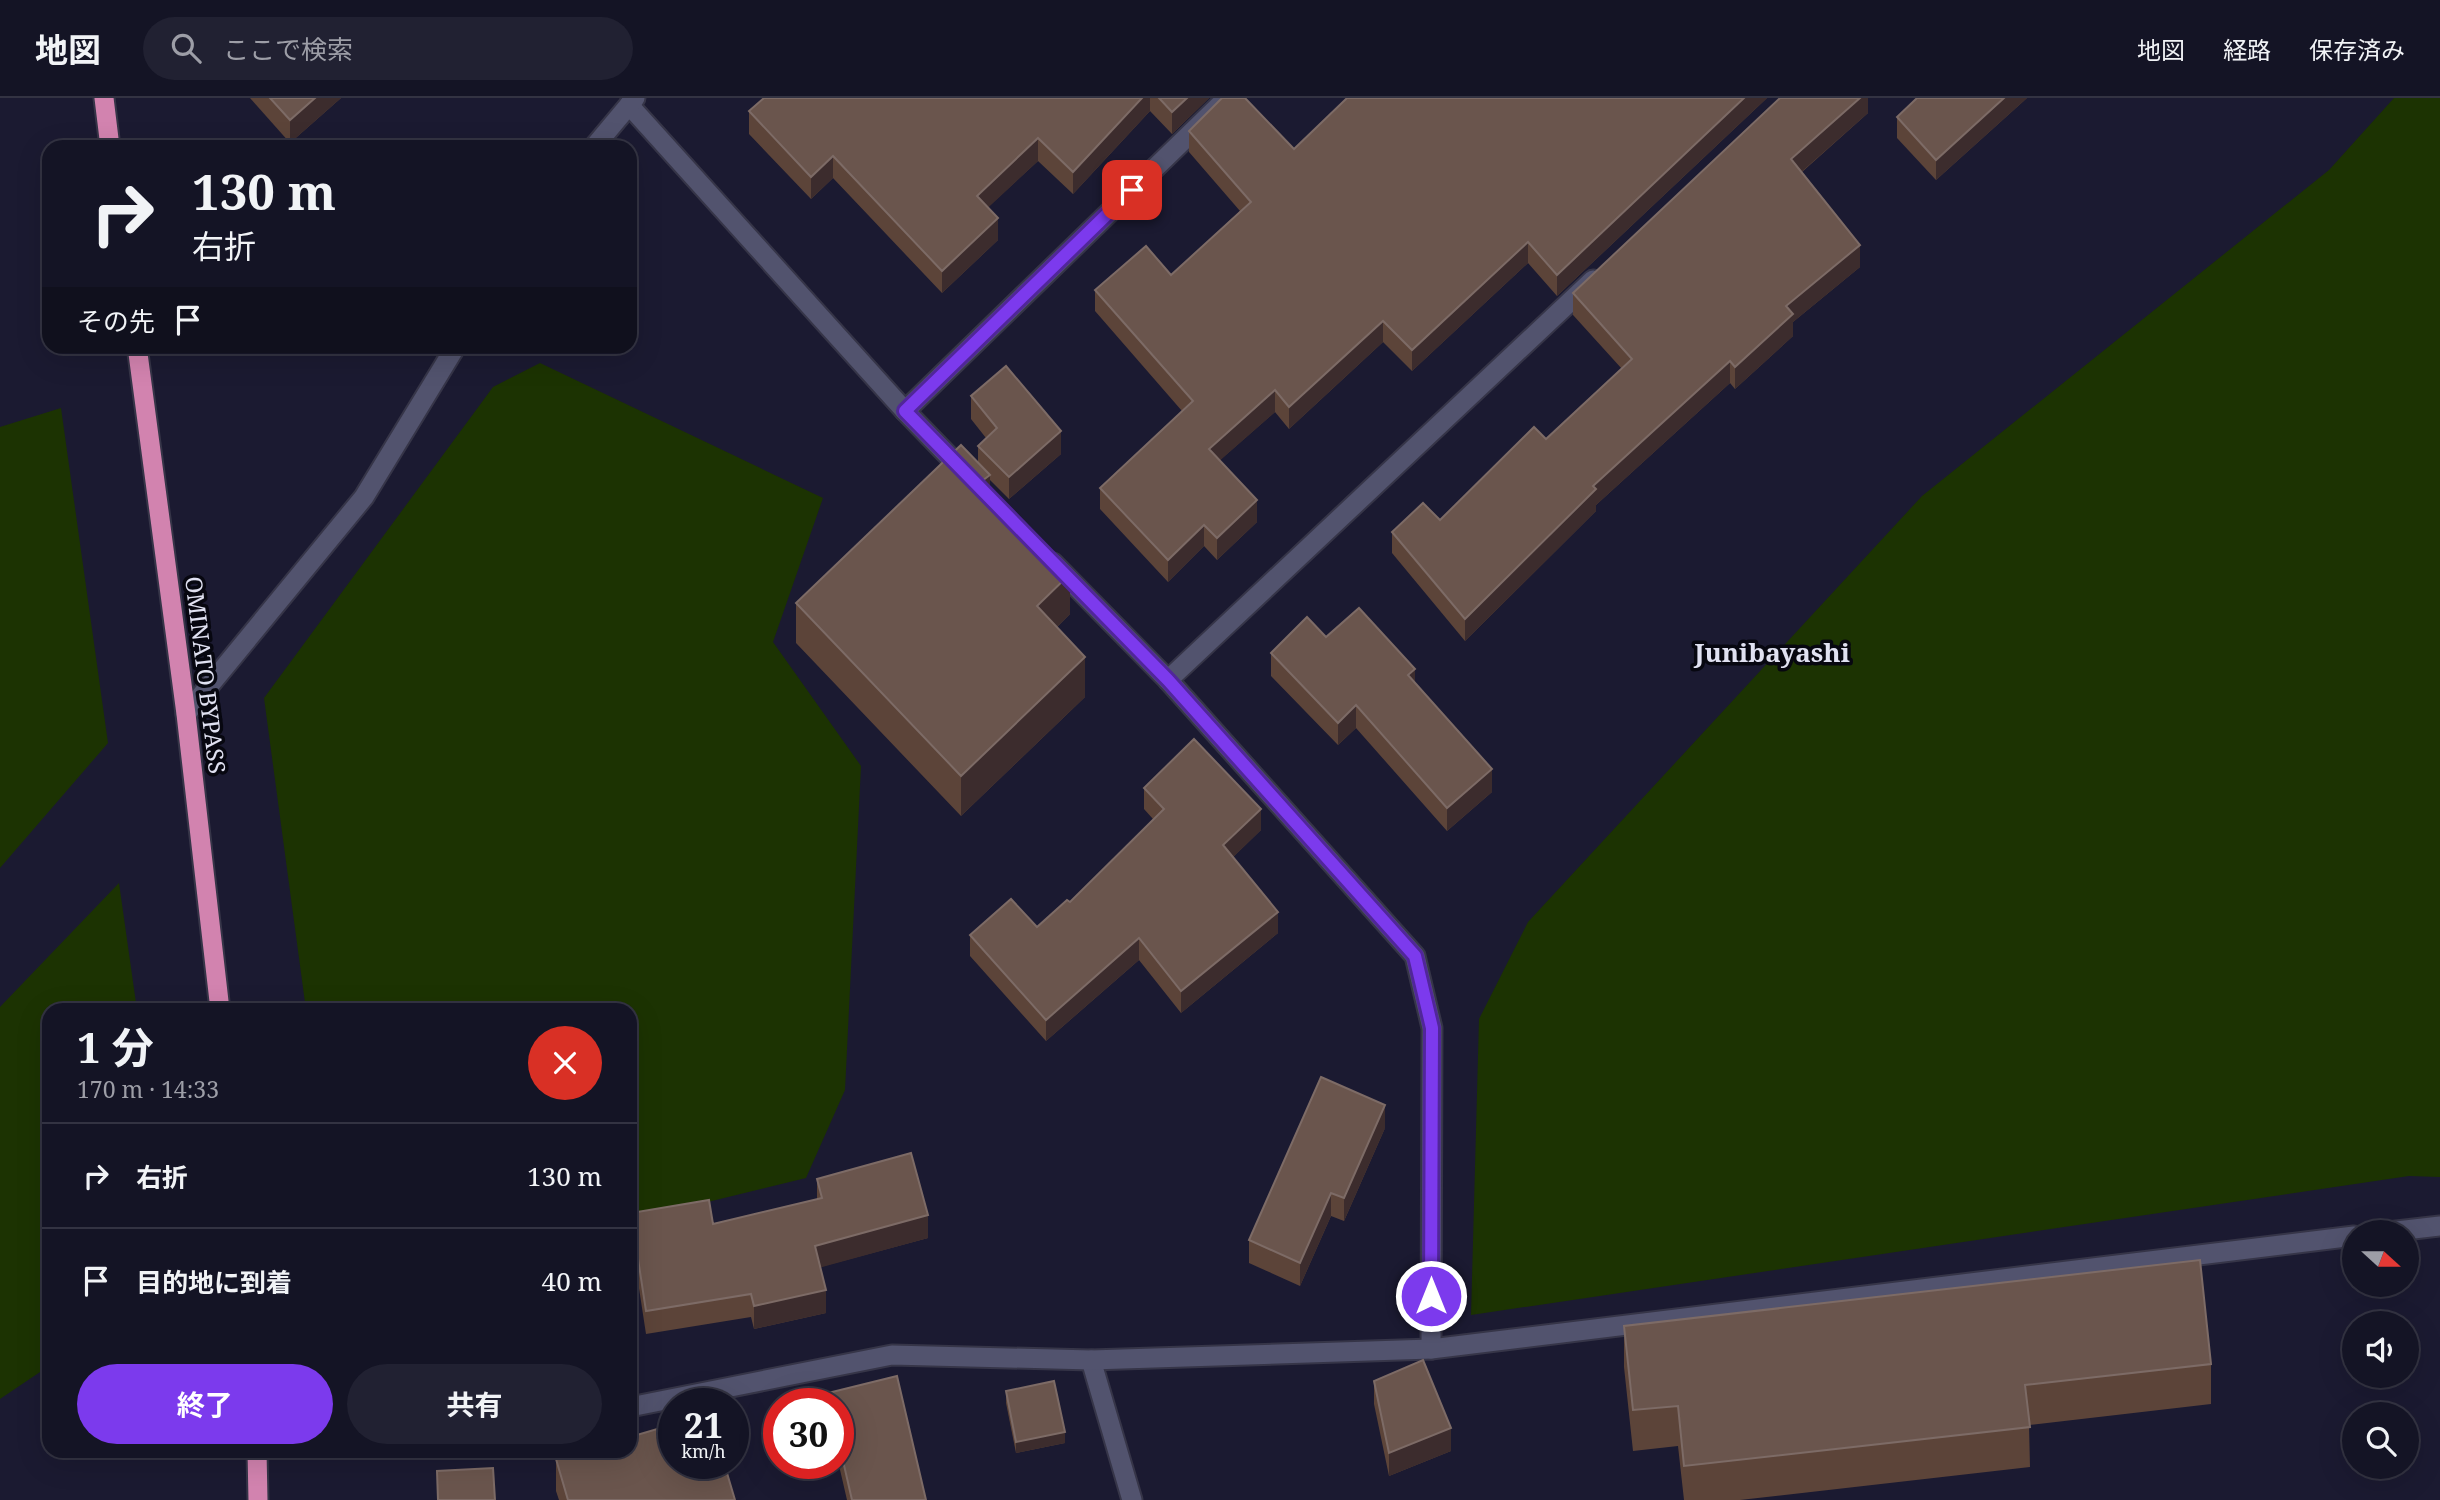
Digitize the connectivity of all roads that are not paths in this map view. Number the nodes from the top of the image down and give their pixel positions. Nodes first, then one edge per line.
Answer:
1 (104, 98) edge
2 (1227, 98) edge
3 (632, 101) edge
4 (109, 140) edge
5 (600, 140) edge
6 (1603, 270) edge
7 (138, 354) edge
8 (451, 354) edge
9 (905, 411) junction
10 (983, 491) edge
11 (1041, 551) edge
12 (1168, 680) junction
13 (186, 714) junction
14 (219, 1003) edge
15 (2440, 1226) edge
16 (2419, 1228) edge
17 (2342, 1237) edge
18 (1431, 1349) junction
19 (1091, 1360) junction
20 (637, 1406) edge
21 (257, 1458) edge
22 (258, 1500) edge
23 (1132, 1500) edge

1 - 4 highway
2 - 9 street
3 - 5 street
3 - 9 street
6 - 12 street
7 - 13 highway, OMINATO BYPASS
8 - 13 street
9 - 10 street
11 - 12 street
12 - 18 street
13 - 14 highway, OMINATO BYPASS
15 - 16 street
17 - 18 street
18 - 19 street
19 - 20 street
19 - 23 street
21 - 22 highway

